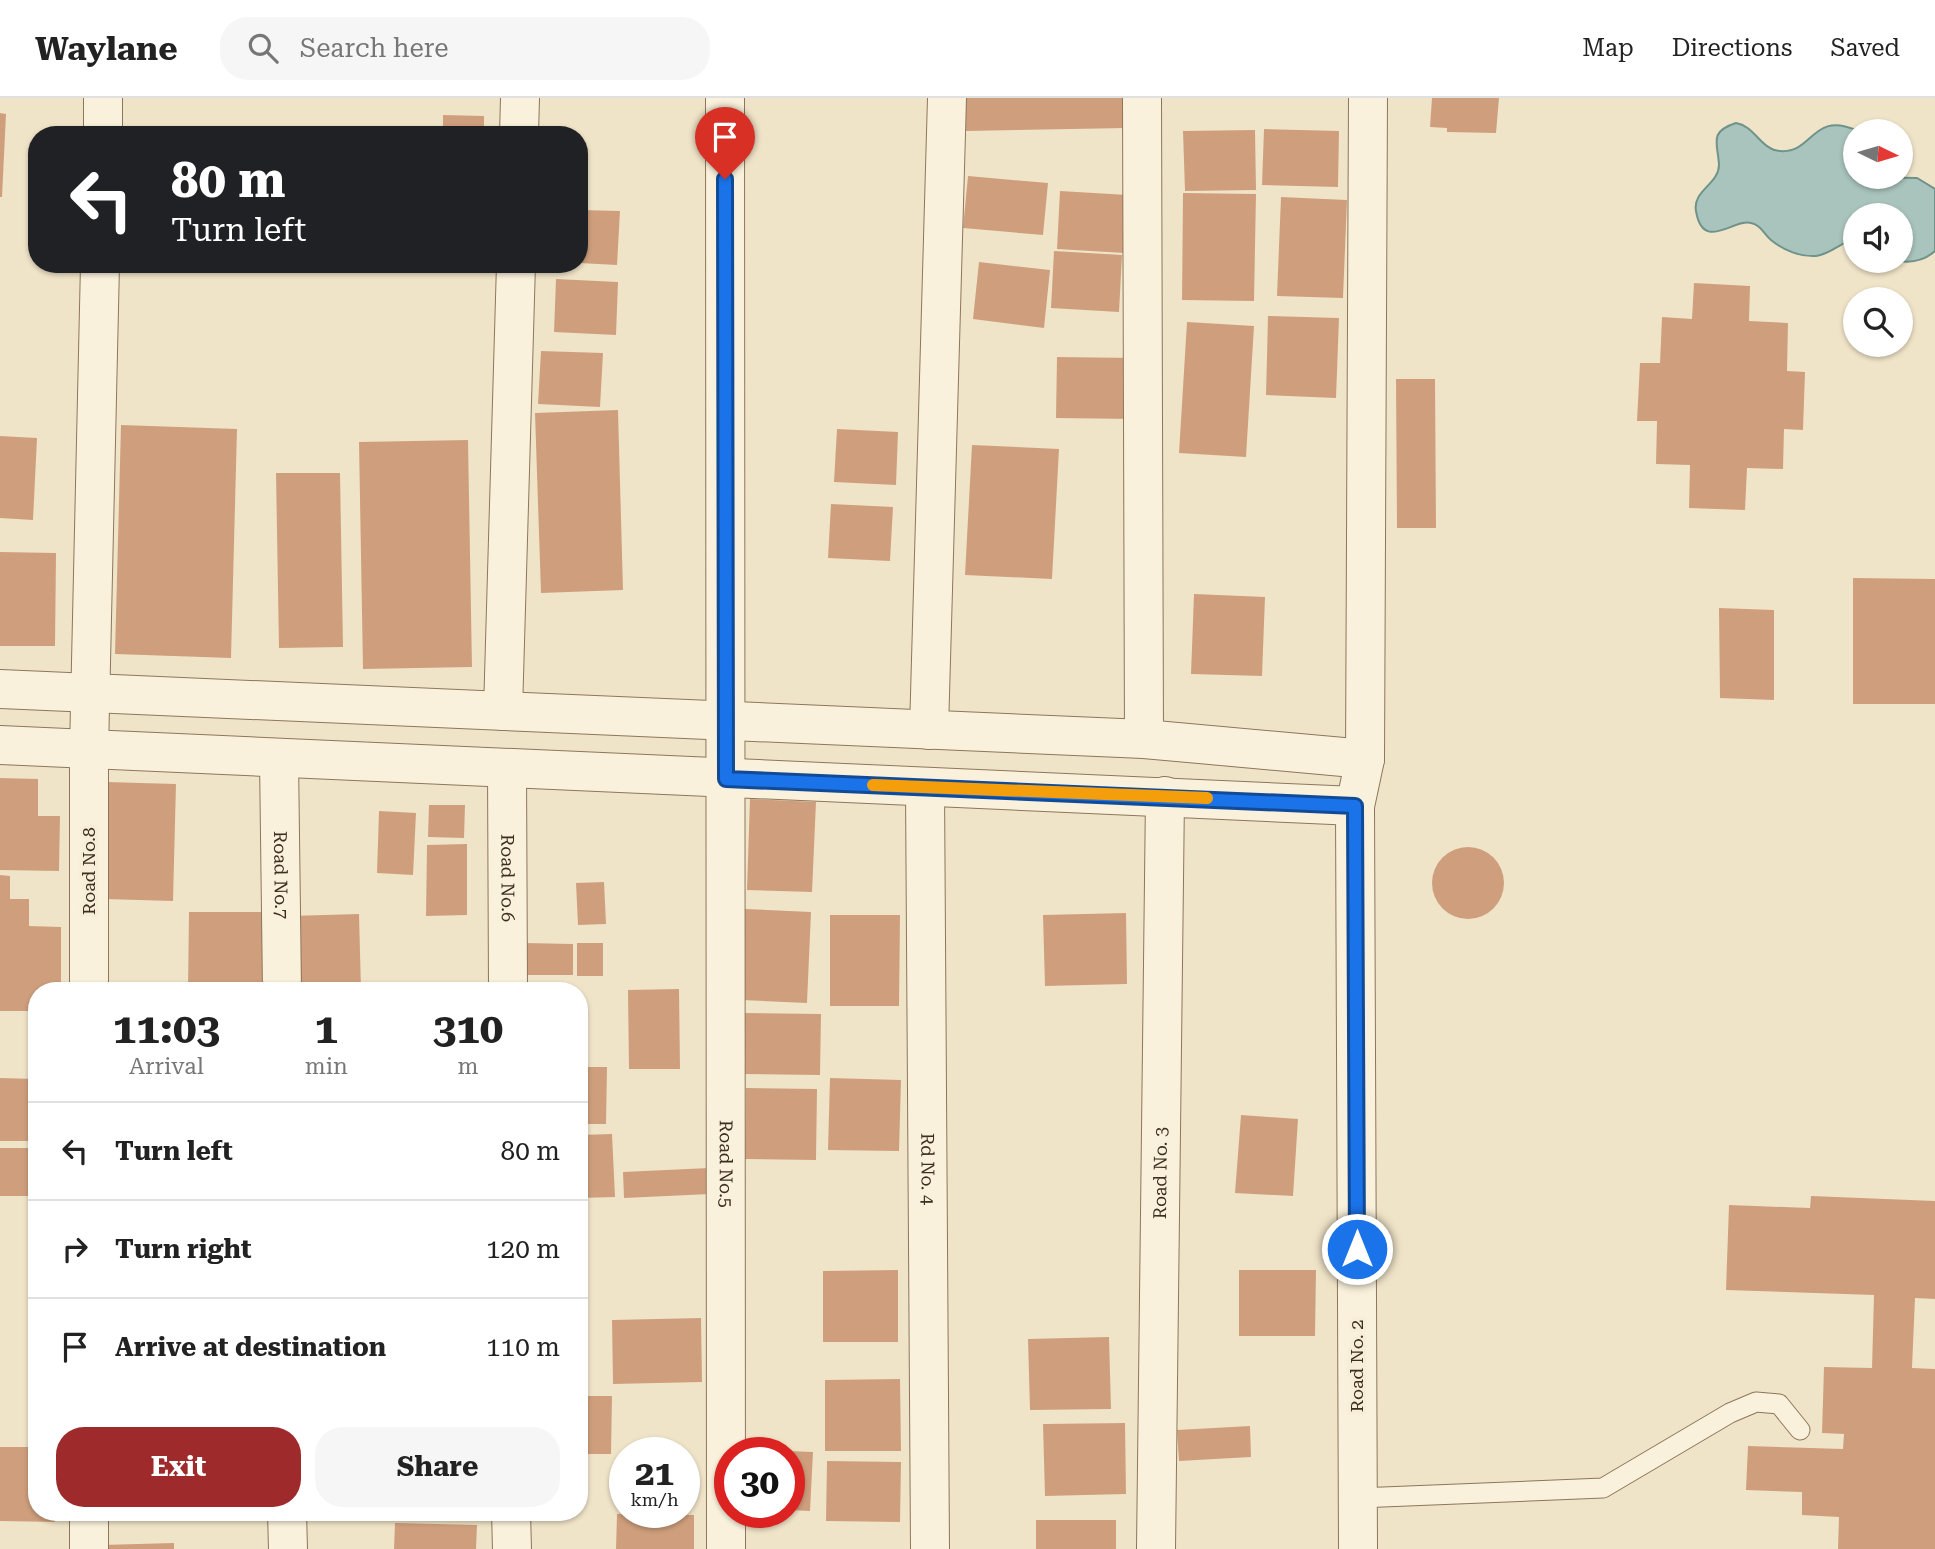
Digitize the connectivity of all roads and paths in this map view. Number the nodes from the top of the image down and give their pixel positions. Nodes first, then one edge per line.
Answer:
1 (103, 98) edge
2 (520, 98) edge
3 (725, 98) edge
4 (947, 98) edge
5 (1142, 98) edge
6 (1368, 98) edge
7 (103, 126) edge
8 (519, 126) edge
9 (100, 273) edge
10 (516, 273) edge
11 (0, 689) edge
12 (90, 693) junction
13 (503, 711) junction
14 (726, 721) junction
15 (929, 730) junction
16 (1144, 739) junction
17 (0, 745) edge
18 (89, 751) junction
19 (279, 758) junction
20 (1365, 759) junction
21 (507, 768) junction
22 (726, 779) junction
23 (925, 787) junction
24 (1165, 796) junction
25 (1355, 806) junction
26 (89, 982) edge
27 (282, 982) edge
28 (508, 982) edge
29 (1800, 1430) dead end
30 (1358, 1498) junction
31 (89, 1521) edge
32 (287, 1521) edge
33 (512, 1521) edge
34 (89, 1549) edge
35 (288, 1549) edge
36 (512, 1549) edge
37 (726, 1549) edge
38 (930, 1549) edge
39 (1156, 1549) edge
40 (1358, 1549) edge

1 - 7 street
2 - 8 street
3 - 14 street, Road No.5
4 - 15 street
5 - 16 street
6 - 20 street, Road No. 2
9 - 12 street, Road No.8
10 - 13 street
11 - 12 street
12 - 13 street
12 - 18 street, Road No.8
13 - 14 street
14 - 15 street
14 - 22 street, Road No.5
15 - 16 street
16 - 20 street
17 - 18 street
18 - 19 street
18 - 26 street, Road No.8
19 - 21 street
19 - 27 street, Road No.7
20 - 25 street, Road No. 2
21 - 22 street
21 - 28 street, Road No.6
22 - 23 street
22 - 37 street, Road No.5
23 - 24 street
23 - 38 street, Rd No. 4
24 - 25 street
24 - 39 street, Road No. 3
25 - 30 street, Road No. 2
29 - 30 lane
30 - 40 street, Road No. 2
31 - 34 street
32 - 35 street
33 - 36 street

